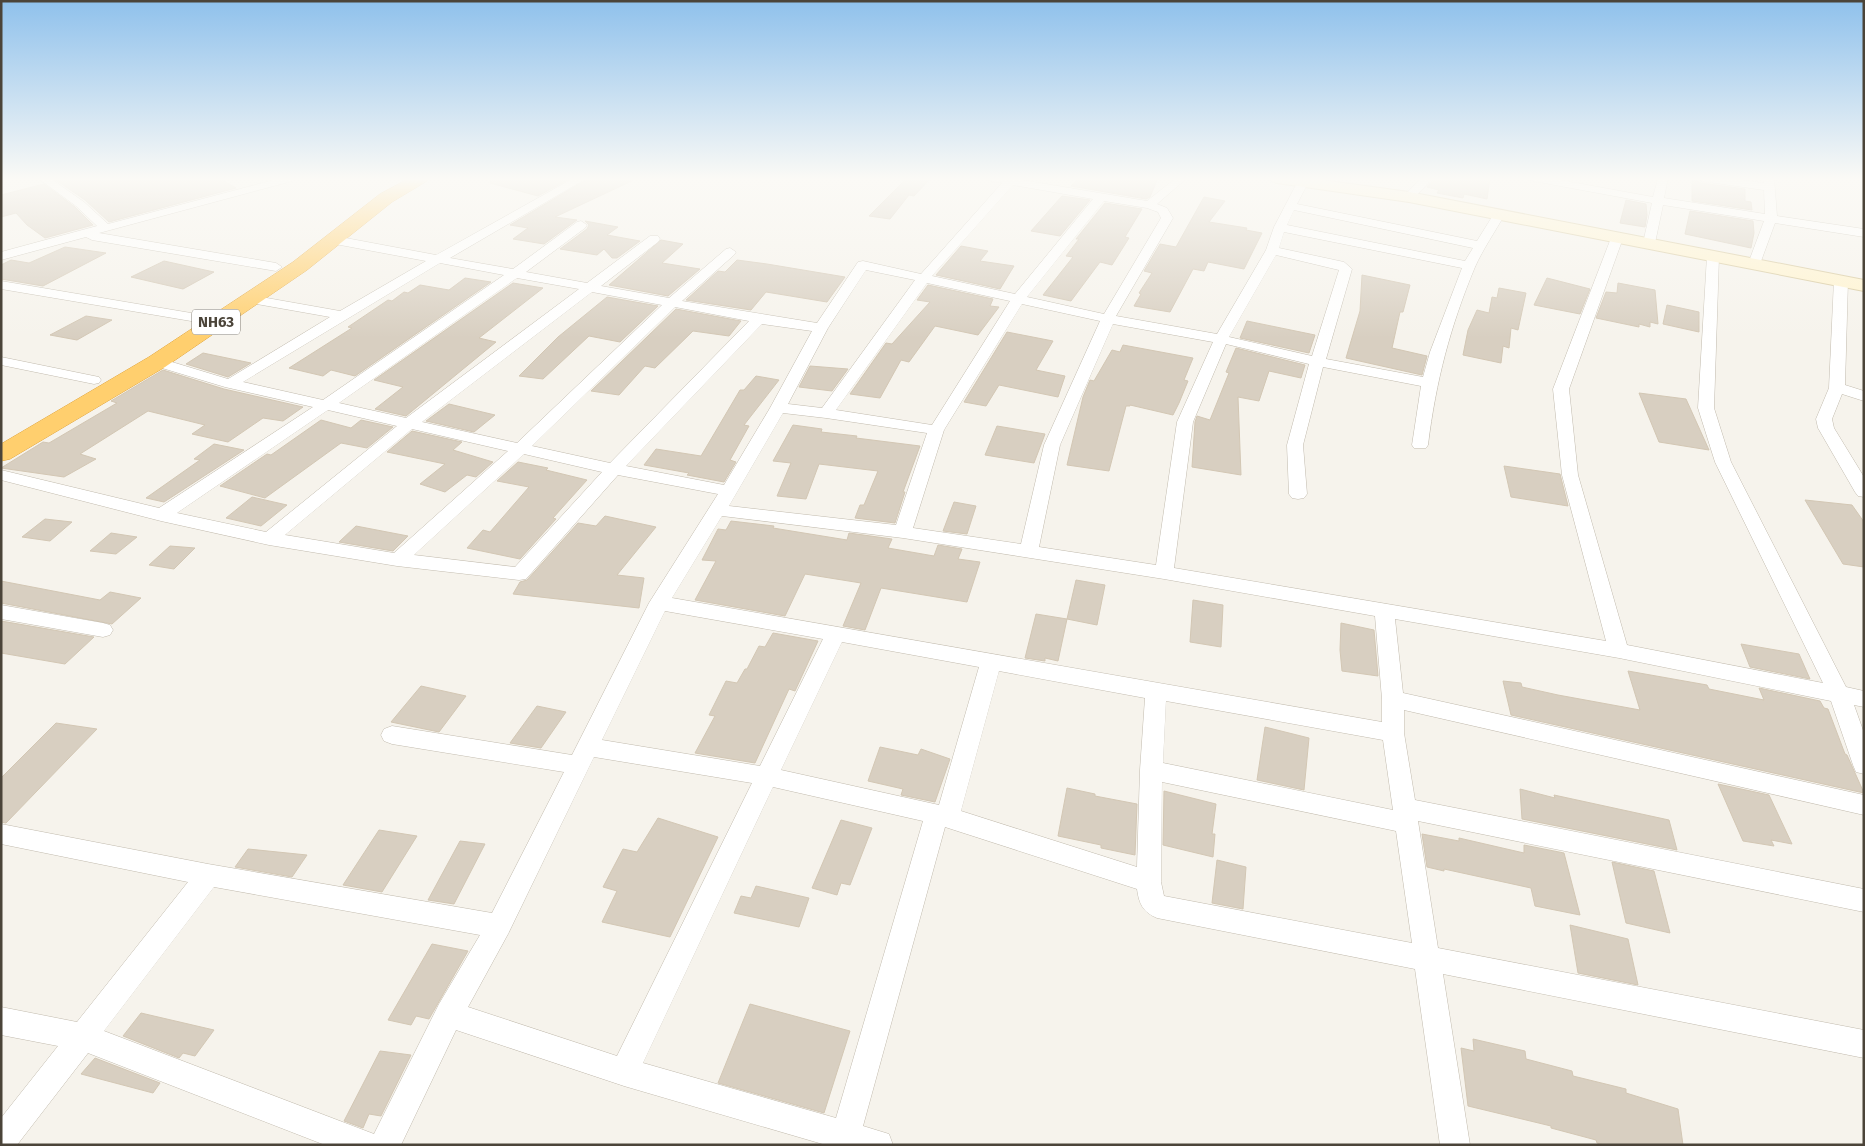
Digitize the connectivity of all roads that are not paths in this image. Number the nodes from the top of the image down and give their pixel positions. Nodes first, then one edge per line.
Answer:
1 (98, 231) edge
2 (325, 231) edge
3 (345, 231) edge
4 (485, 231) edge
5 (571, 231) edge
6 (966, 231) edge
7 (1073, 231) edge
8 (1159, 231) edge
9 (1278, 231) edge
10 (1302, 231) edge
11 (1412, 231) edge
12 (1489, 231) edge
13 (1585, 231) edge
14 (1651, 231) edge
15 (1766, 231) edge
16 (86, 235) junction
17 (654, 238) dead end
18 (1617, 238) junction
19 (335, 240) junction
20 (1648, 243) junction
21 (1481, 246) junction
22 (1272, 250) junction
23 (730, 252) dead end
24 (2, 254) edge
25 (1713, 256) junction
26 (437, 258) junction
27 (1754, 264) junction
28 (1469, 266) junction
29 (276, 267) junction
30 (515, 274) junction
31 (923, 279) junction
32 (1841, 280) junction
33 (1, 285) edge
34 (591, 286) junction
35 (1864, 286) edge
36 (250, 299) junction
37 (1018, 299) junction
38 (675, 302) junction
39 (340, 315) junction
40 (197, 318) junction
41 (759, 318) junction
42 (1108, 319) junction
43 (821, 328) junction
44 (1221, 340) junction
45 (1, 361) edge
46 (156, 362) junction
47 (1318, 362) junction
48 (94, 380) junction
49 (1429, 383) junction
50 (230, 384) junction
51 (1837, 388) junction
52 (1864, 396) edge
53 (329, 404) junction
54 (778, 408) junction
55 (826, 413) junction
56 (410, 422) junction
57 (936, 430) junction
58 (1, 434) edge
59 (1420, 444) dead end
60 (521, 448) junction
61 (1, 454) edge
62 (614, 469) junction
63 (1, 476) edge
64 (729, 491) junction
65 (1864, 492) edge
66 (1298, 494) dead end
67 (717, 510) junction
68 (161, 515) junction
69 (903, 532) junction
70 (269, 539) junction
71 (1029, 550) junction
72 (397, 560) junction
73 (1164, 573) junction
74 (659, 603) junction
75 (1384, 611) junction
76 (1, 612) edge
77 (103, 630) dead end
78 (836, 633) junction
79 (1619, 651) junction
80 (990, 662) junction
81 (1156, 693) junction
82 (1839, 694) junction
83 (1393, 699) junction
84 (1864, 699) edge
85 (1393, 733) junction
86 (392, 735) dead end
87 (583, 756) junction
88 (1862, 756) edge
89 (1151, 770) junction
90 (766, 776) junction
91 (1864, 804) edge
92 (942, 816) junction
93 (1406, 816) junction
94 (1, 834) edge
95 (208, 875) junction
96 (1148, 882) junction
97 (1864, 901) edge
98 (499, 926) junction
99 (1426, 959) junction
100 (450, 1014) junction
101 (1, 1021) edge
102 (83, 1038) junction
103 (1864, 1044) edge
104 (624, 1072) junction
105 (846, 1135) junction
106 (1, 1142) edge
107 (364, 1145) edge
108 (385, 1145) edge
109 (878, 1145) edge
110 (1455, 1145) edge

1 - 16 street
2 - 29 highway, NH63
3 - 19 highway, NH63
4 - 26 street
5 - 30 street
6 - 31 street
7 - 37 street
8 - 42 street
9 - 22 street
10 - 28 street
11 - 21 street
12 - 21 street
13 - 18 street
14 - 20 street
15 - 27 street
16 - 24 street
16 - 29 street
17 - 34 street
18 - 20 street
18 - 79 street
19 - 26 street
19 - 36 highway, NH63
20 - 25 street
21 - 28 street
22 - 44 street
22 - 47 street
23 - 38 street
25 - 27 street
25 - 82 street
26 - 30 street
26 - 39 street
27 - 32 street
28 - 49 street
29 - 40 highway, NH63
30 - 34 street
30 - 53 street
31 - 37 street
31 - 43 street
31 - 55 street
32 - 35 street
32 - 51 street
33 - 40 street
34 - 38 street
34 - 56 street
36 - 39 street
36 - 46 highway, NH63
37 - 42 street
37 - 57 street
38 - 41 street
38 - 60 street
39 - 50 street
40 - 48 highway, NH63
41 - 43 street
41 - 62 street
42 - 44 street
42 - 71 street
43 - 54 street
44 - 47 street
44 - 73 street
45 - 48 street
46 - 50 street
46 - 61 highway, NH63
47 - 49 street
47 - 66 street
48 - 58 highway, NH63
49 - 59 street
50 - 53 street
51 - 52 street
51 - 65 street
53 - 56 street
53 - 68 street
54 - 55 street
54 - 64 street
55 - 57 street
56 - 60 street
56 - 70 street
57 - 69 street
60 - 62 street
60 - 72 street
62 - 64 street
62 - 72 street
63 - 68 street
64 - 67 street
67 - 69 street
67 - 74 street
68 - 70 street
69 - 71 street
70 - 72 street
71 - 73 street
73 - 75 street
74 - 78 street
74 - 87 street
75 - 79 street
75 - 83 street
76 - 77 street
78 - 80 street
78 - 90 street
79 - 82 street
80 - 81 street
80 - 92 street
81 - 85 street
81 - 89 street
82 - 84 street
82 - 88 street
83 - 85 street
83 - 91 street
85 - 93 street
86 - 87 street
87 - 90 street
87 - 98 street
89 - 93 street
89 - 96 street
90 - 92 street
90 - 104 street
92 - 96 street
92 - 105 street
93 - 97 street
93 - 99 street
94 - 95 street
95 - 98 street
95 - 102 street
96 - 99 street
98 - 100 street
99 - 103 street
99 - 110 street
100 - 104 street
100 - 108 street
101 - 102 street
102 - 106 street
102 - 107 street
104 - 105 street
105 - 109 street

